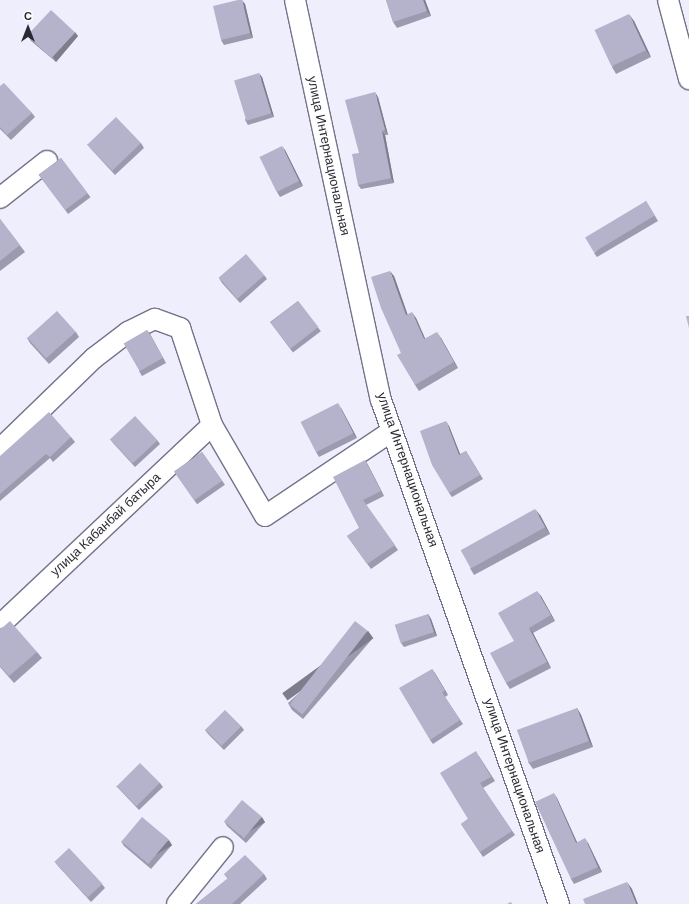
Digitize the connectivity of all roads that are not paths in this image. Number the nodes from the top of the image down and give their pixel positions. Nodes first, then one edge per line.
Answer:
1 (295, 0) edge
2 (668, 0) edge
3 (689, 79) edge
4 (47, 161) dead end
5 (0, 198) edge
6 (212, 425) junction
7 (392, 431) junction
8 (0, 449) edge
9 (0, 625) edge
10 (223, 847) dead end
11 (177, 904) edge
12 (559, 904) edge

1 - 7 street, улица Интернациональная
2 - 3 street
4 - 5 street
6 - 7 street
6 - 8 street
6 - 9 street, улица Кабанбай батыра
7 - 12 street, улица Интернациональная
10 - 11 street

